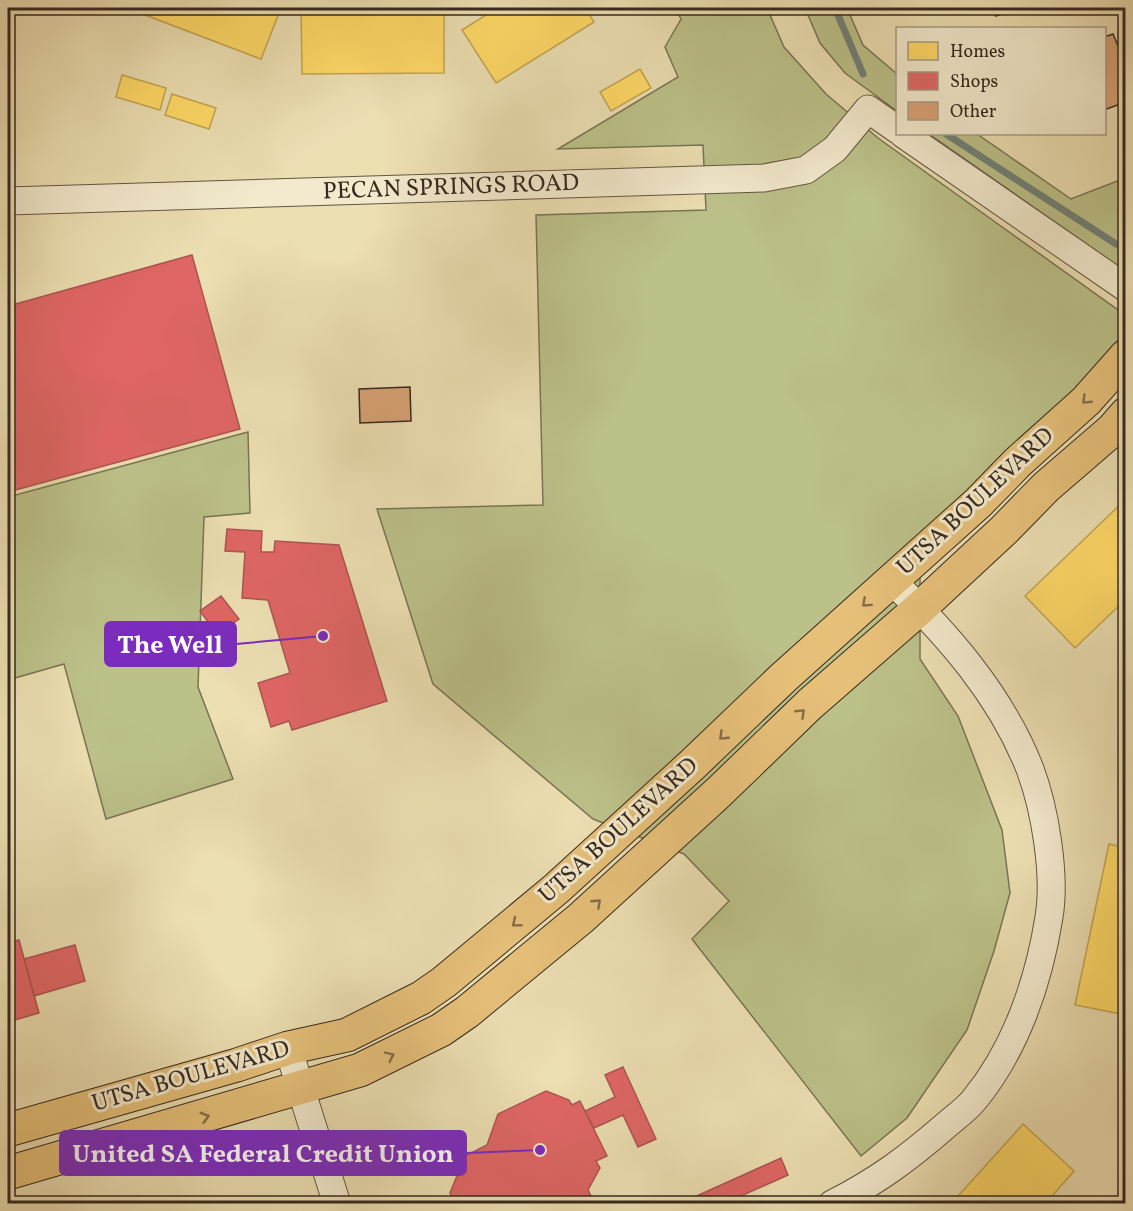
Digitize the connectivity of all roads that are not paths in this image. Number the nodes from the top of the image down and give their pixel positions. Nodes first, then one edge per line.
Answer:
1 (896, 129) edge
2 (904, 135) edge
3 (8, 201) edge
4 (1125, 288) edge
5 (1125, 356) edge
6 (1125, 414) edge
7 (891, 580) junction
8 (920, 608) junction
9 (608, 842) junction
10 (633, 870) junction
11 (288, 1048) junction
12 (300, 1087) junction
13 (8, 1130) edge
14 (8, 1173) edge
15 (337, 1203) edge
16 (832, 1203) edge

1 - 3 street, PECAN SPRINGS ROAD
2 - 4 street
5 -> 7 main road, UTSA BOULEVARD
6 - 8 main road, UTSA BOULEVARD
7 - 8 street
7 -> 9 main road, UTSA BOULEVARD
10 -> 8 main road, UTSA BOULEVARD
8 - 16 street
9 - 10 street
9 -> 11 main road, UTSA BOULEVARD
12 -> 10 main road, UTSA BOULEVARD
11 - 12 street
11 - 13 main road, UTSA BOULEVARD
14 -> 12 main road, UTSA BOULEVARD
12 - 15 street

